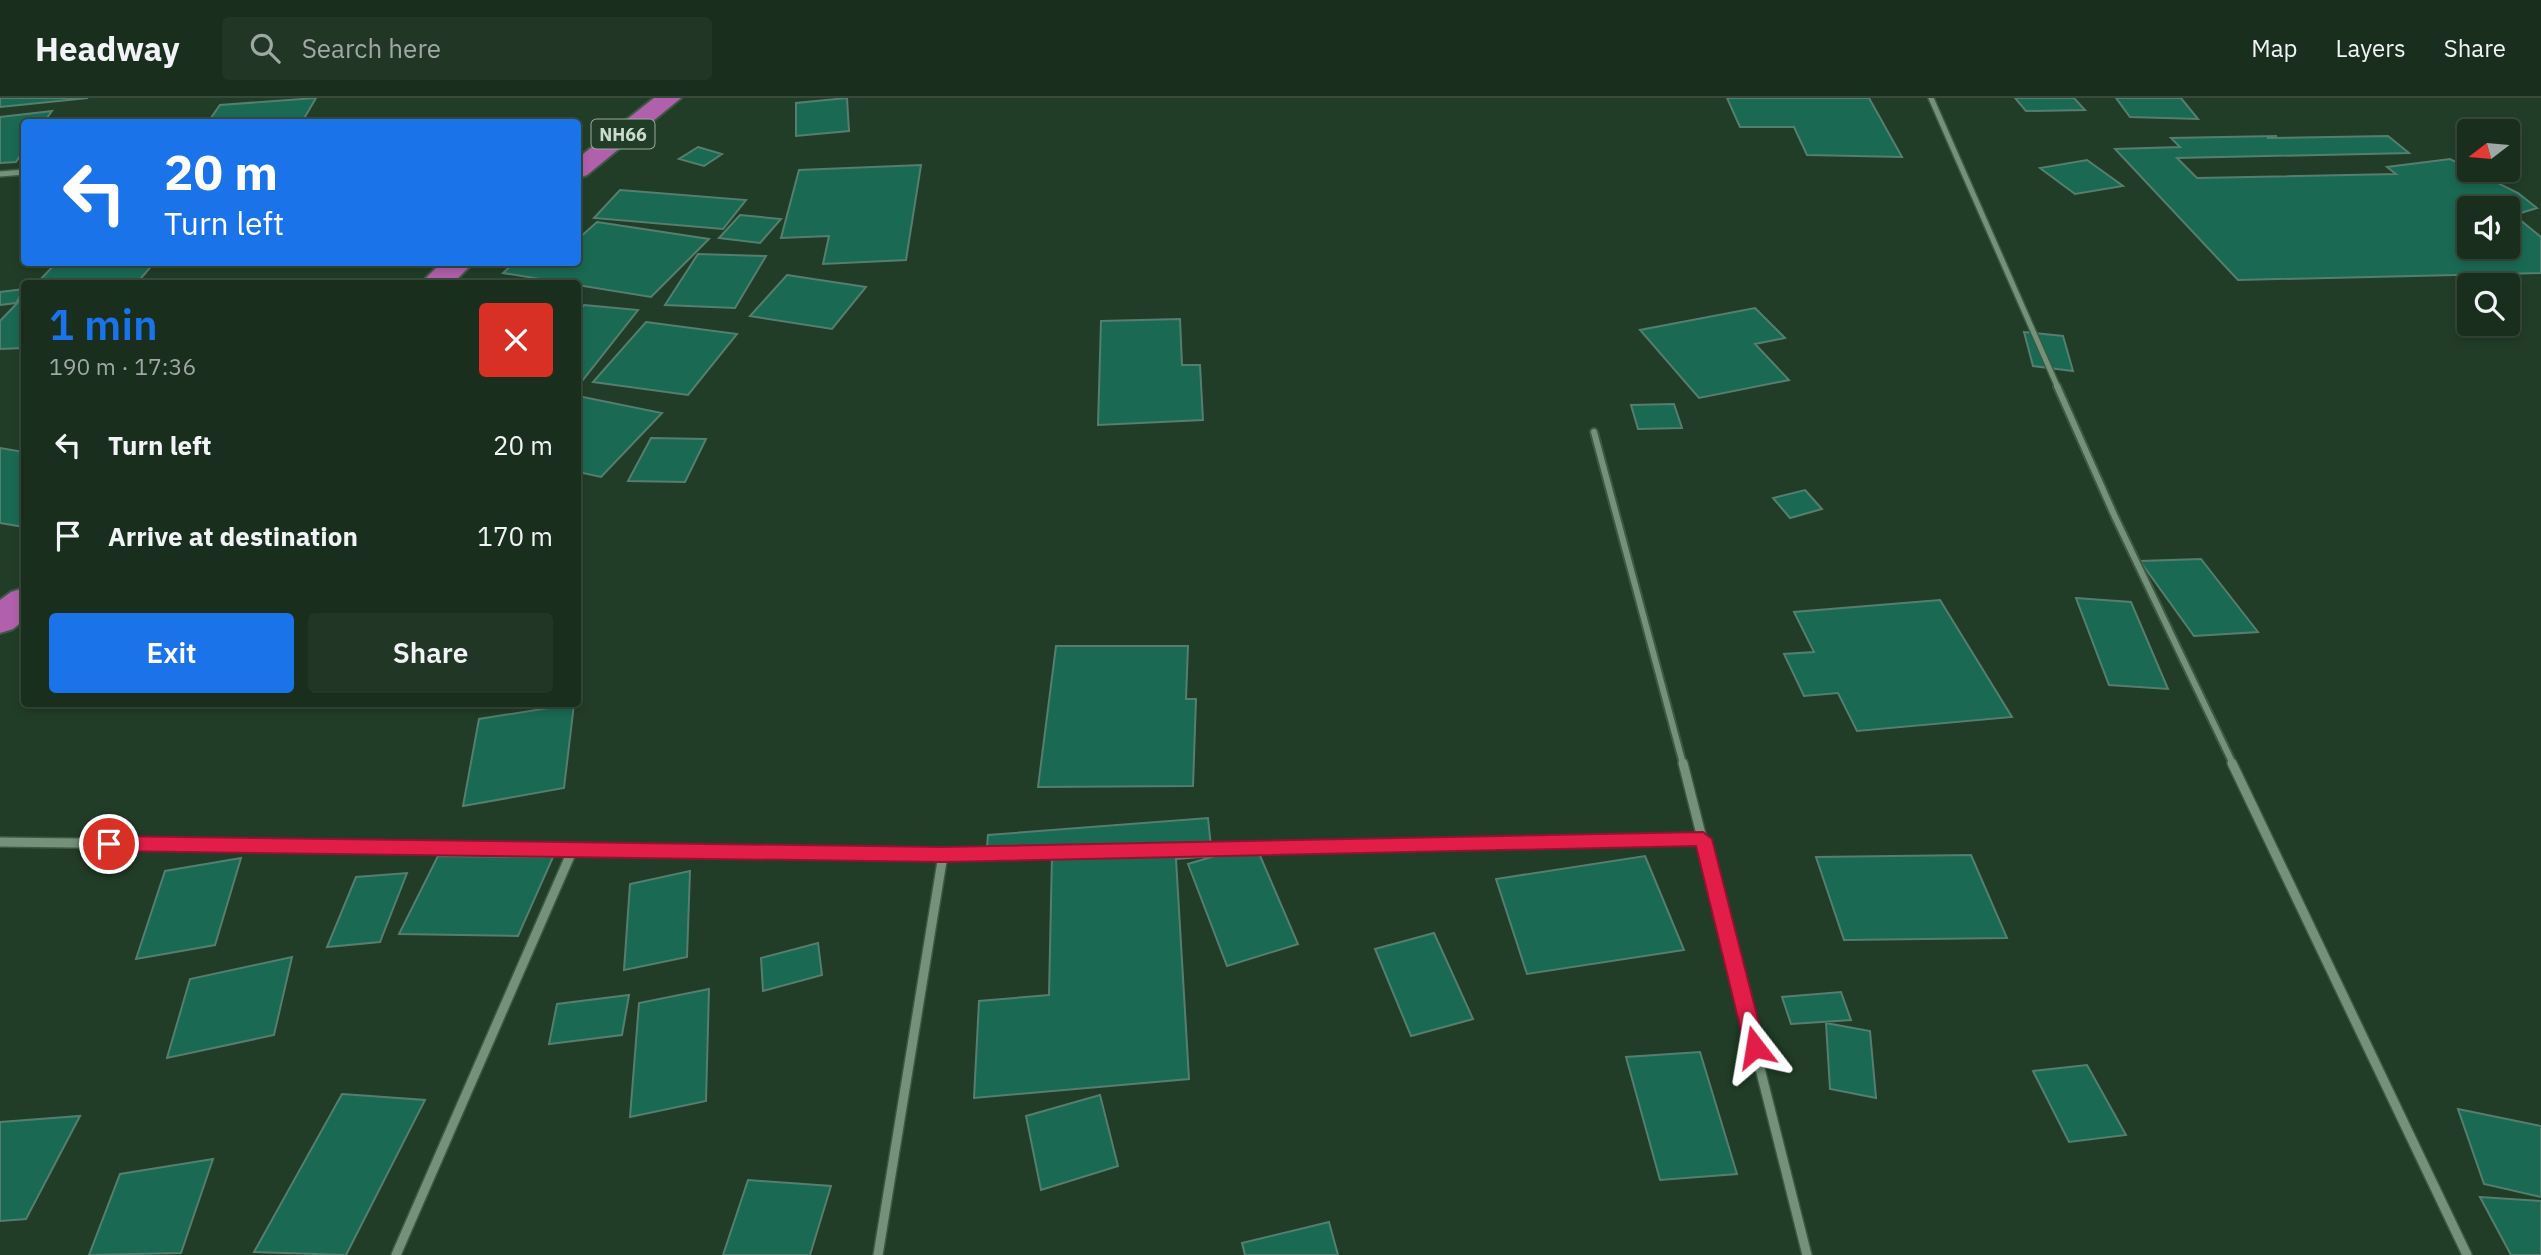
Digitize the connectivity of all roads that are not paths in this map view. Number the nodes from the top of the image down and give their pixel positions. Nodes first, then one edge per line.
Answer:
1 (669, 98) edge
2 (1931, 98) edge
3 (581, 167) edge
4 (21, 172) edge
5 (0, 174) edge
6 (455, 266) edge
7 (439, 280) edge
8 (1594, 432) dead end
9 (21, 603) edge
10 (0, 620) edge
11 (1703, 839) junction
12 (0, 842) edge
13 (573, 849) junction
14 (943, 855) junction
15 (396, 1255) edge
16 (878, 1255) edge
17 (1807, 1255) edge
18 (2467, 1255) edge

1 - 3 highway, NH66
2 - 18 street
4 - 5 street
6 - 7 highway
8 - 11 street
9 - 10 highway
11 - 14 street
11 - 17 street
12 - 13 street
13 - 14 street
13 - 15 street
14 - 16 street

